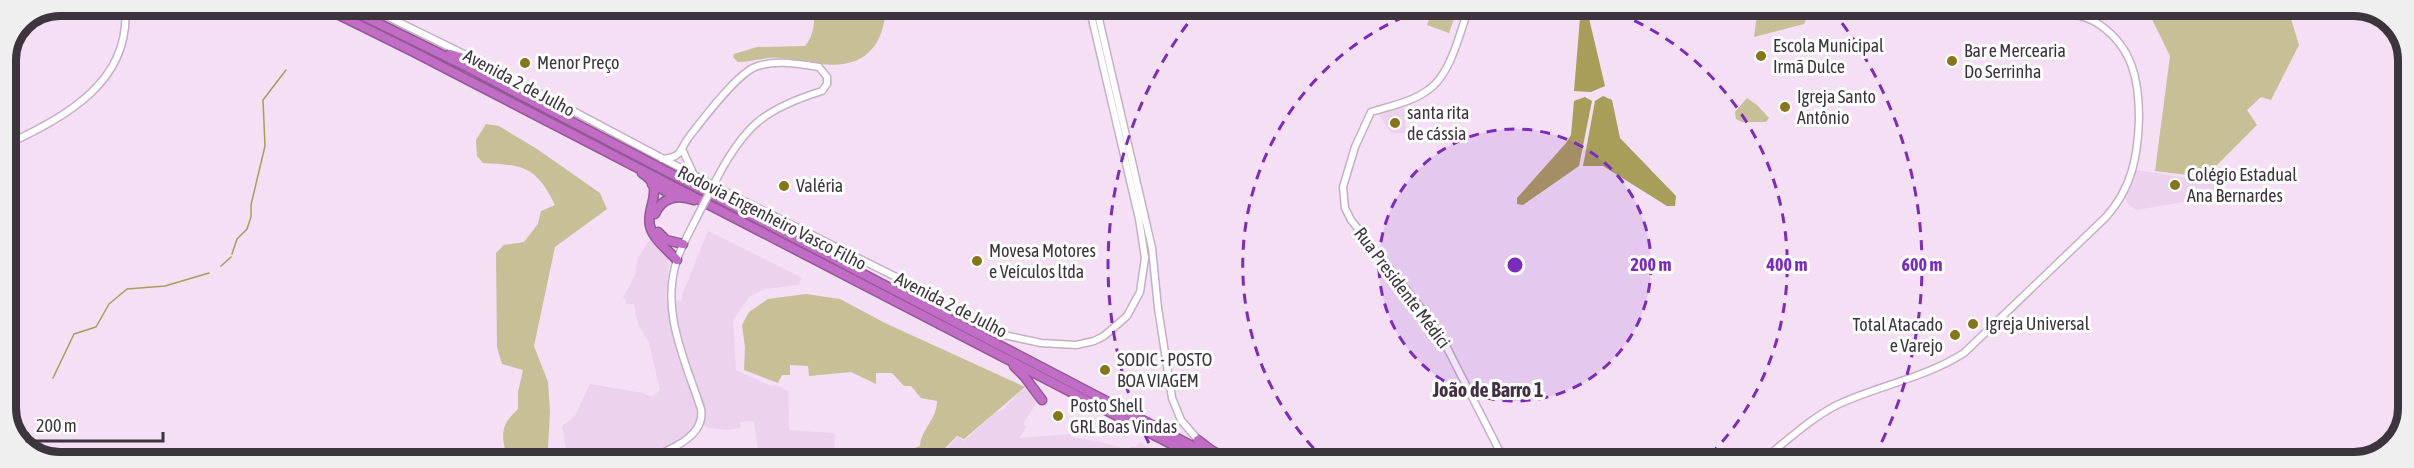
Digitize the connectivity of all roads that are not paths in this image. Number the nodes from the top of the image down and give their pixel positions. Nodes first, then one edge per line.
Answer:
1 (125, 16) edge
2 (342, 16) edge
3 (363, 16) edge
4 (386, 16) edge
5 (1091, 16) edge
6 (1098, 16) edge
7 (1466, 16) edge
8 (2073, 16) edge
9 (386, 27) junction
10 (484, 64) junction
11 (16, 140) edge
12 (682, 149) junction
13 (614, 155) junction
14 (662, 159) junction
15 (694, 175) junction
16 (652, 184) junction
17 (677, 197) junction
18 (727, 213) junction
19 (683, 244) junction
20 (677, 260) junction
21 (900, 293) junction
22 (960, 311) junction
23 (997, 354) junction
24 (1042, 400) dead end
25 (1198, 440) joint
26 (662, 452) edge
27 (1187, 452) edge
28 (1204, 452) edge
29 (1214, 452) edge
30 (1501, 452) edge
31 (1773, 452) edge

1 - 11 main road
2 - 13 highway, Rodovia Engenheiro Vasco Filho
3 - 9 highway, Rodovia Engenheiro Vasco Filho
4 - 10 main road, Avenida 2 de Julho
5 - 22 main road, Avenida 2 de Julho
6 - 25 main road
7 - 30 main road, Rua Presidente Médici
8 - 31 main road
9 - 10 highway
9 - 21 highway, Rodovia Engenheiro Vasco Filho
10 - 14 main road, Avenida 2 de Julho
12 - 14 main road
12 - 15 main road
12 - 19 main road, bridge
13 - 16 highway
13 - 18 highway, Rodovia Engenheiro Vasco Filho
14 - 15 main road, Avenida 2 de Julho
15 - 22 main road, Avenida 2 de Julho
16 - 17 highway
16 - 20 highway
17 - 18 highway
17 - 19 highway
18 - 23 highway, Rodovia Engenheiro Vasco Filho
19 - 20 main road
20 - 26 main road
21 - 22 highway
21 - 28 highway, Rodovia Engenheiro Vasco Filho
23 - 24 highway
23 - 27 highway, Rodovia Engenheiro Vasco Filho
25 - 29 highway

